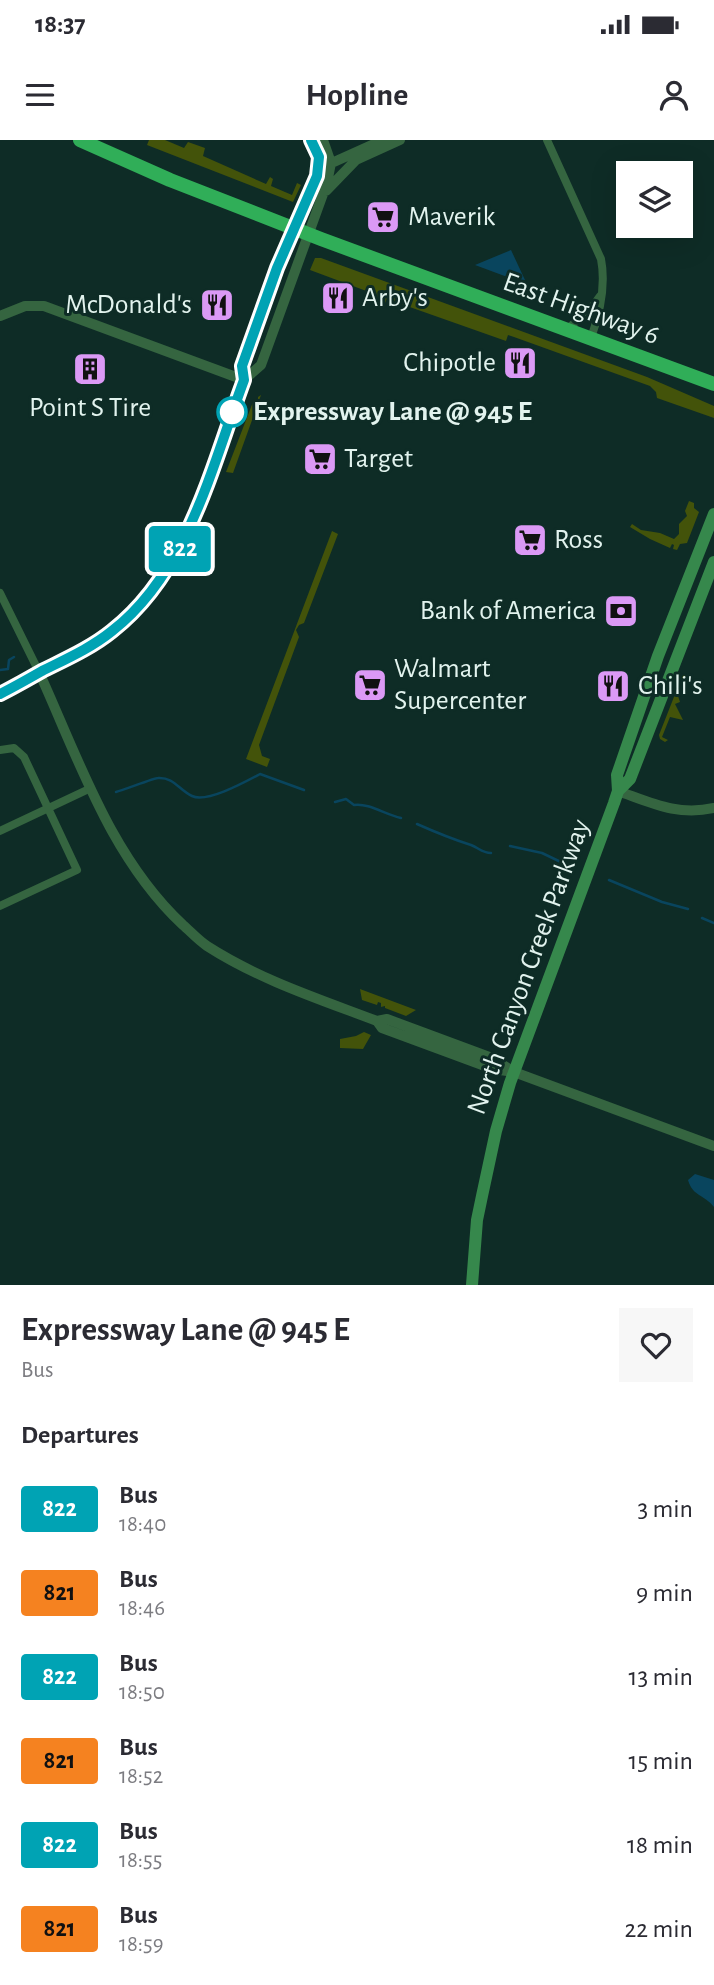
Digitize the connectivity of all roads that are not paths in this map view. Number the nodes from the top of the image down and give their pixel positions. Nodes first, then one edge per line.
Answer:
1 (80, 140) edge
2 (311, 140) edge
3 (383, 140) edge
4 (400, 140) edge
5 (547, 140) edge
6 (324, 143) edge
7 (369, 146) junction
8 (319, 157) junction
9 (356, 160) junction
10 (331, 163) junction
11 (317, 176) junction
12 (324, 193) junction
13 (294, 229) junction
14 (309, 235) junction
15 (600, 296) junction
16 (0, 316) edge
17 (567, 329) junction
18 (591, 338) junction
19 (244, 380) junction
20 (714, 384) edge
21 (714, 513) edge
22 (714, 562) edge
23 (693, 565) junction
24 (0, 593) edge
25 (693, 616) junction
26 (39, 673) junction
27 (0, 694) edge
28 (0, 750) edge
29 (91, 788) junction
30 (618, 791) junction
31 (48, 808) junction
32 (714, 808) edge
33 (0, 831) edge
34 (0, 906) edge
35 (377, 1021) junction
36 (514, 1072) junction
37 (714, 1146) edge
38 (472, 1285) edge

1 - 13 highway
2 - 8 street
3 - 7 street
4 - 9 street
5 - 15 street
6 - 7 street
6 - 10 street
7 - 10 street
8 - 10 street
8 - 11 street
9 - 10 street
9 - 12 street
10 - 11 street
10 - 12 street
11 - 13 street
12 - 14 street
13 - 14 highway
13 - 19 street
14 - 17 highway, East Highway 6
14 - 19 street
15 - 17 street
15 - 18 street
16 - 19 street
17 - 18 highway, East Highway 6
18 - 20 highway, East Highway 6
19 - 26 street
21 - 23 main road, North Canyon Creek Parkway
22 - 25 main road, North Canyon Creek Parkway
23 - 25 main road
23 - 30 main road, North Canyon Creek Parkway
24 - 26 street
25 - 30 main road, North Canyon Creek Parkway
26 - 27 street
26 - 29 street
28 - 31 street
29 - 31 street
29 - 35 street
30 - 32 street
30 - 36 main road, North Canyon Creek Parkway
31 - 33 street
31 - 34 street
35 - 36 street
35 - 36 street
36 - 37 street
36 - 38 main road, North Canyon Creek Parkway

